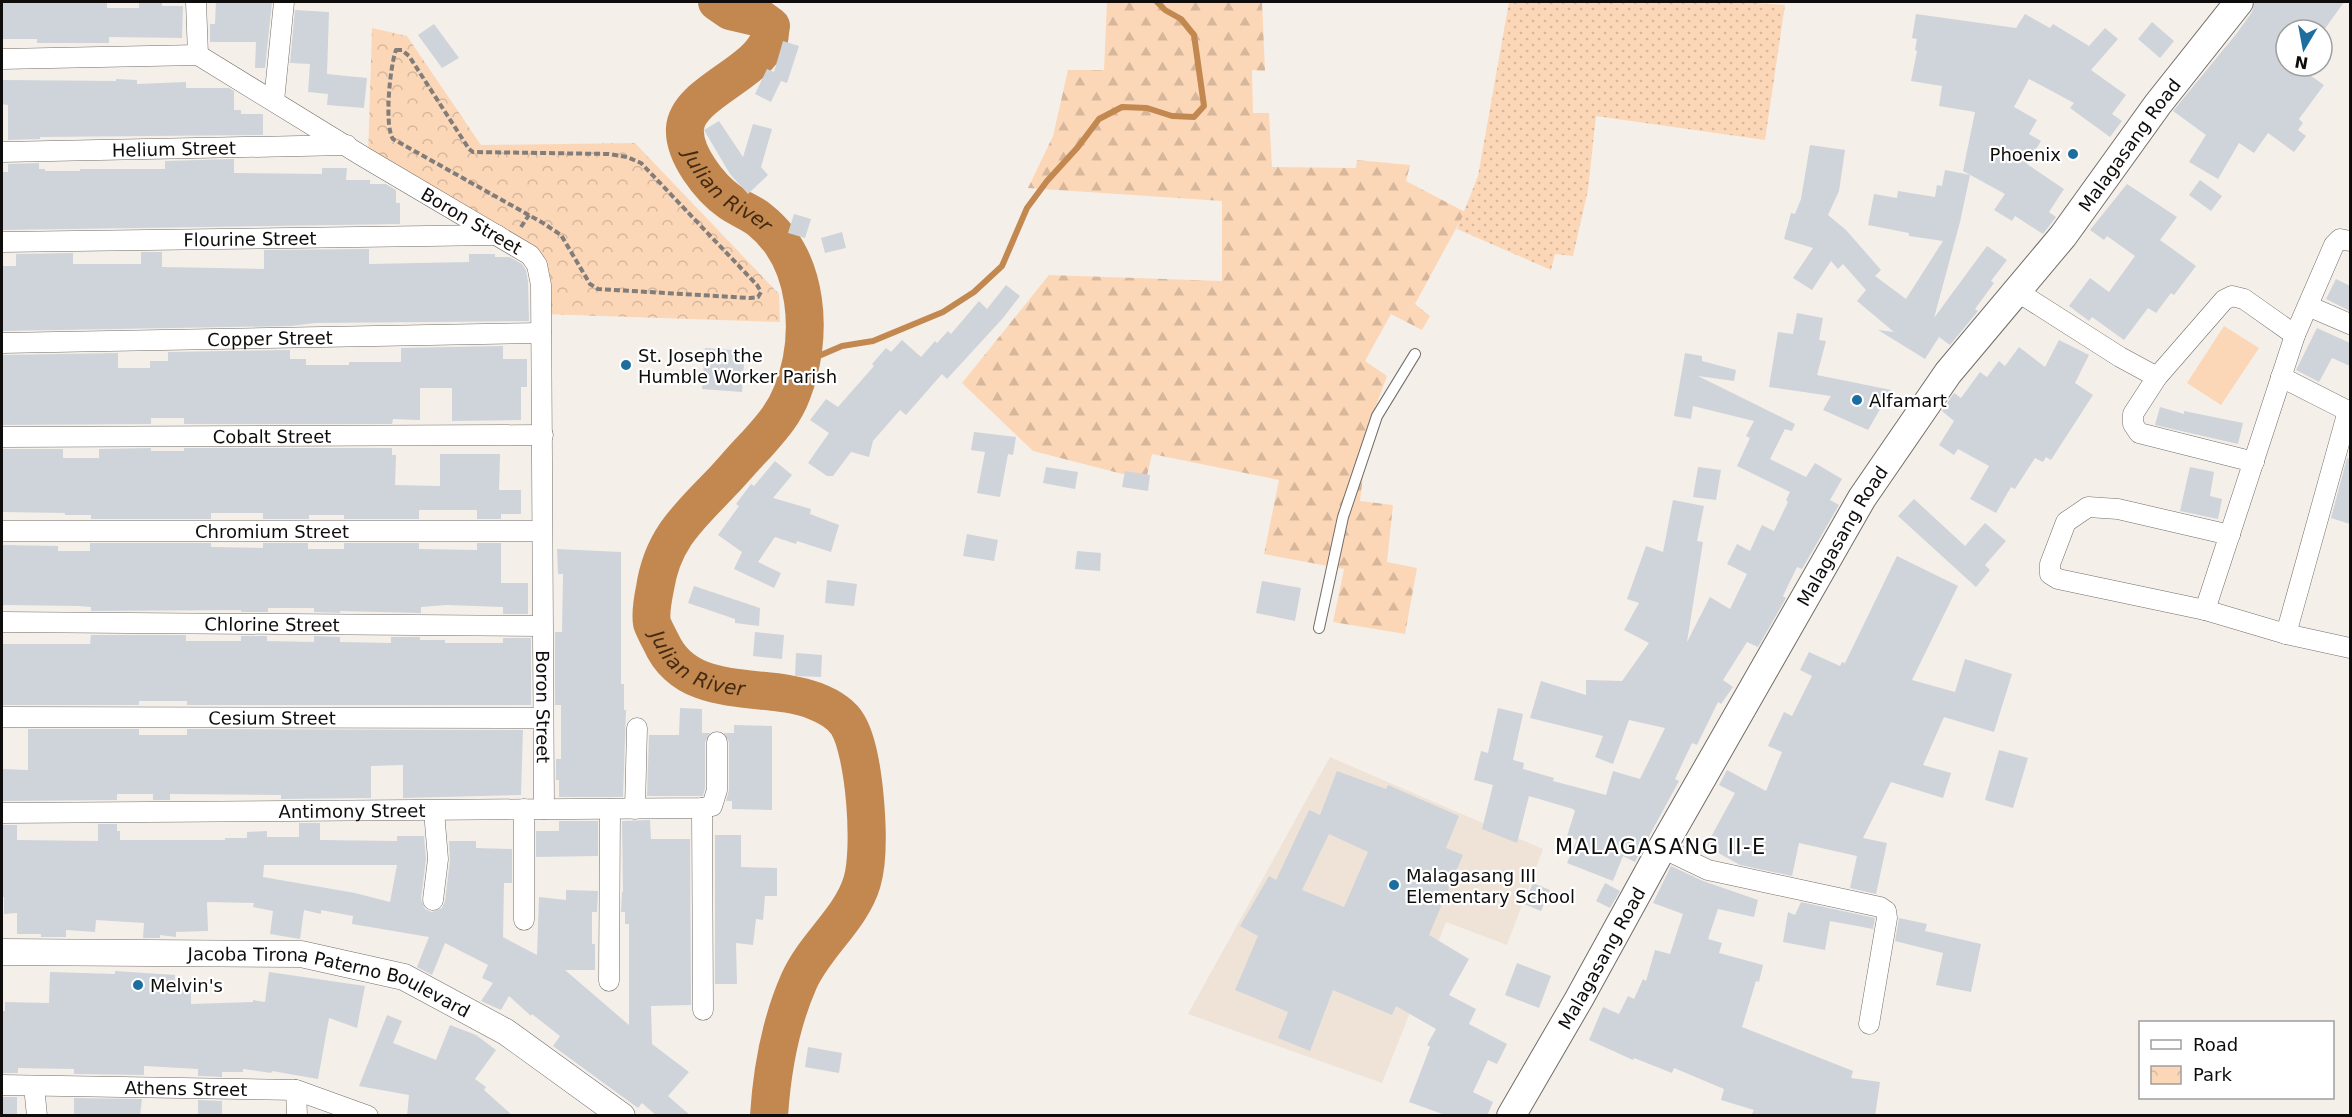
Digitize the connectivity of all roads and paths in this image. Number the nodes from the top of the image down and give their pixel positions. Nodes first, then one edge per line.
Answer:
1 (196, 2) edge
2 (284, 2) edge
3 (2239, 2) edge
4 (198, 55) junction
5 (2, 59) edge
6 (274, 101) junction
7 (347, 145) junction
8 (2, 152) edge
9 (497, 235) junction
10 (2350, 241) edge
11 (2, 242) edge
12 (2018, 292) junction
13 (718, 295) joint
14 (2308, 306) junction
15 (2350, 324) edge
16 (541, 333) junction
17 (2295, 335) junction
18 (2, 343) edge
19 (1415, 354) dead end
20 (2157, 376) junction
21 (2282, 377) junction
22 (2349, 411) edge
23 (543, 435) junction
24 (2, 437) edge
25 (2254, 462) junction
26 (2, 531) edge
27 (542, 531) junction
28 (2230, 535) junction
29 (2205, 610) junction
30 (2, 622) edge
31 (542, 626) junction
32 (1319, 628) dead end
33 (2286, 634) junction
34 (2350, 648) edge
35 (2, 717) edge
36 (542, 718) junction
37 (637, 728) dead end
38 (717, 742) dead end
39 (635, 808) junction
40 (702, 808) junction
41 (534, 809) junction
42 (610, 809) junction
43 (434, 811) junction
44 (2, 813) edge
45 (1662, 848) junction
46 (433, 900) dead end
47 (524, 920) dead end
48 (2, 952) edge
49 (609, 981) dead end
50 (703, 1010) dead end
51 (1869, 1024) dead end
52 (2, 1085) edge
53 (34, 1086) junction
54 (296, 1090) junction
55 (37, 1116) edge
56 (297, 1116) edge
57 (368, 1116) edge
58 (622, 1116) edge
59 (1510, 1116) edge

1 - 4 street
2 - 6 street
3 - 12 main road, Malagasang Road
4 - 5 street
4 - 6 street, Boron Street
6 - 7 street, Boron Street
7 - 8 street, Helium Street
7 - 9 street, Boron Street
9 - 11 street, Flourine Street
9 - 16 street, Boron Street
10 - 14 street
12 - 20 street
12 - 45 main road, Malagasang Road
13 - 13 path
14 - 15 street
14 - 17 street
16 - 18 street, Copper Street
16 - 23 street, Boron Street
17 - 20 street
17 - 21 street
19 - 32 lane
20 - 25 street
21 - 22 street
21 - 25 street
22 - 33 street
23 - 24 street, Cobalt Street
23 - 27 street, Boron Street
25 - 28 street
26 - 27 street, Chromium Street
27 - 31 street, Boron Street
28 - 29 street
28 - 29 street
29 - 33 street
30 - 31 street, Chlorine Street
31 - 36 street, Boron Street
33 - 34 street
35 - 36 street, Cesium Street
36 - 41 street, Boron Street
37 - 39 street
38 - 40 street
39 - 40 street, Antimony Street
39 - 42 street, Antimony Street
40 - 50 street
41 - 42 street, Antimony Street
41 - 43 street, Antimony Street
41 - 47 street, Boron Street
42 - 49 street
43 - 44 street, Antimony Street
43 - 46 street
45 - 51 street
45 - 59 main road, Malagasang Road
48 - 58 street, Jacoba Tirona Paterno Boulevard
52 - 53 street, Athens Street
53 - 54 street, Athens Street
53 - 55 street
54 - 56 street
54 - 57 street, Athens Street

